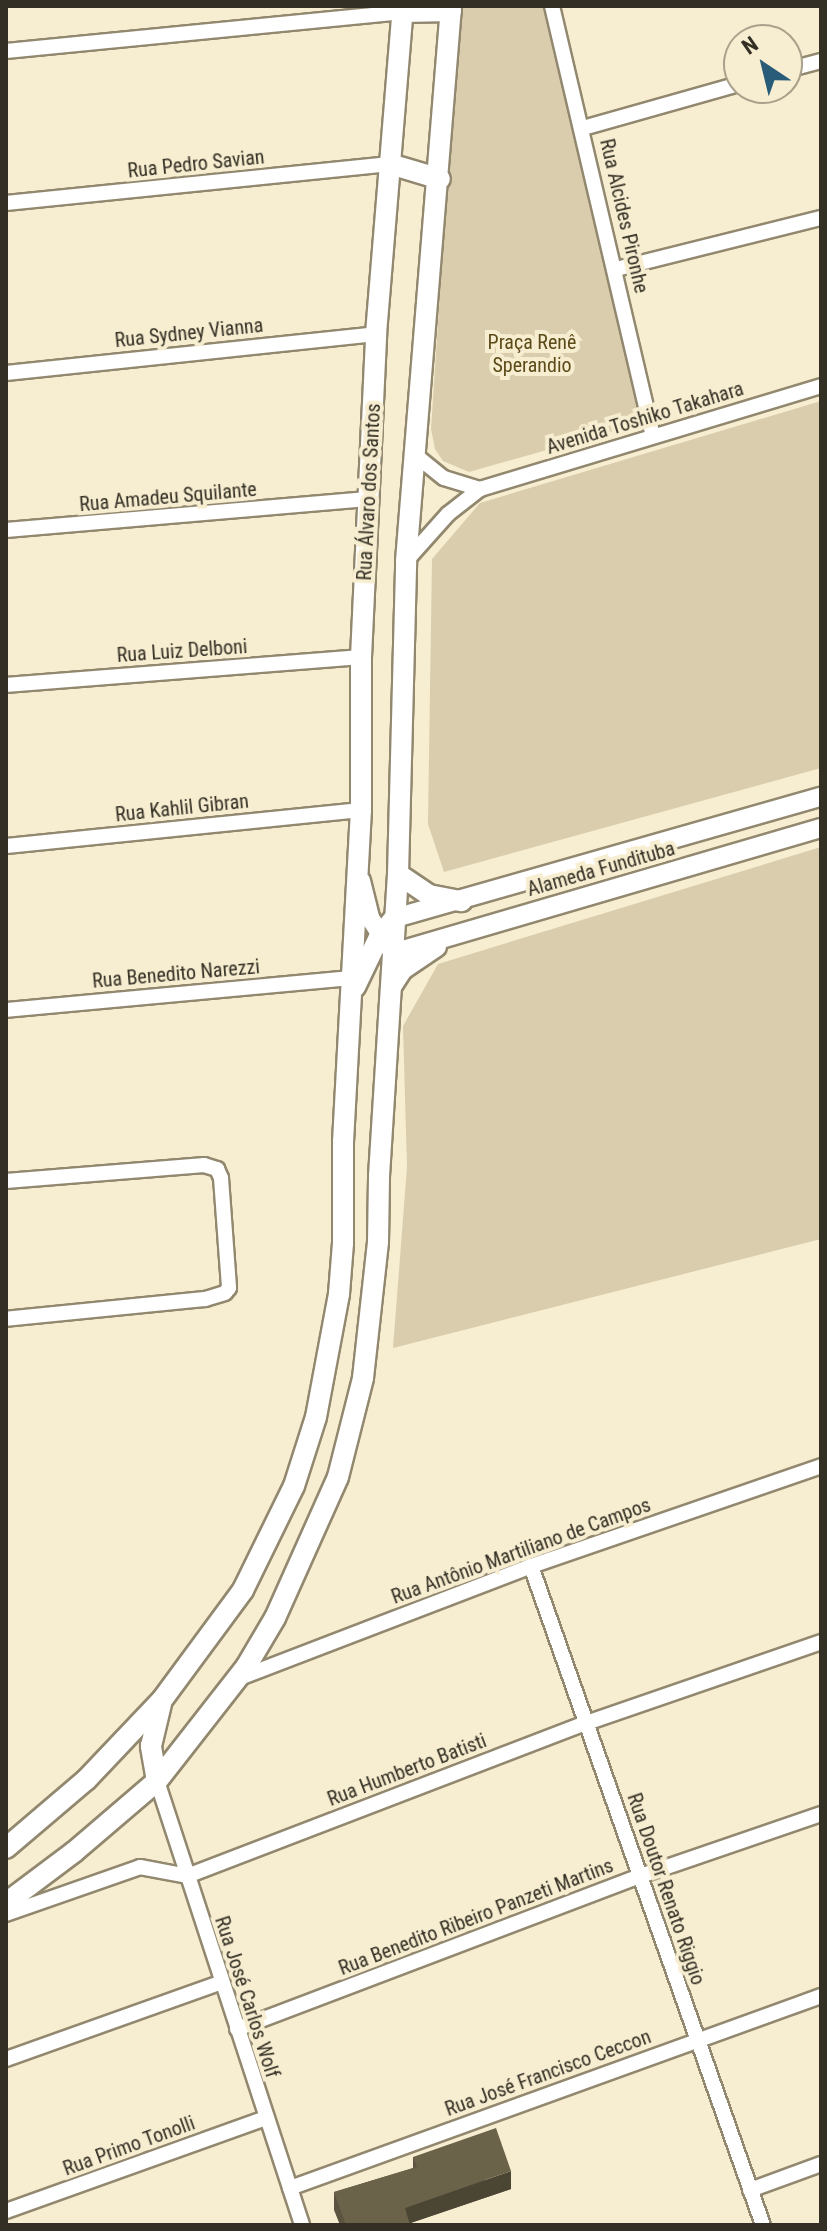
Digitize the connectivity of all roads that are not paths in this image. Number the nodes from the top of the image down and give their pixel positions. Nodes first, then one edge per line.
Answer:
1 (552, 6) edge
2 (403, 9) edge
3 (451, 9) edge
4 (6, 51) edge
5 (723, 89) edge
6 (583, 128) junction
7 (390, 164) junction
8 (440, 179) junction
9 (6, 203) edge
10 (821, 218) edge
11 (616, 269) junction
12 (376, 334) junction
13 (6, 373) edge
14 (821, 386) edge
15 (653, 435) junction
16 (414, 454) junction
17 (480, 489) junction
18 (368, 499) junction
19 (6, 530) edge
20 (406, 561) junction
21 (361, 657) junction
22 (6, 685) edge
23 (821, 797) edge
24 (361, 810) junction
25 (821, 828) edge
26 (6, 846) edge
27 (357, 867) junction
28 (398, 874) junction
29 (461, 901) junction
30 (395, 918) junction
31 (485, 925) junction
32 (380, 935) junction
33 (393, 953) junction
34 (350, 978) junction
35 (390, 990) junction
36 (349, 1000) junction
37 (6, 1010) edge
38 (6, 1181) edge
39 (378, 1242) junction
40 (343, 1243) junction
41 (6, 1319) edge
42 (821, 1466) edge
43 (531, 1566) junction
44 (821, 1642) edge
45 (236, 1679) junction
46 (162, 1700) junction
47 (586, 1723) junction
48 (157, 1781) junction
49 (821, 1814) edge
50 (6, 1848) edge
51 (187, 1876) junction
52 (640, 1876) junction
53 (6, 1903) edge
54 (6, 1914) edge
55 (220, 1983) junction
56 (821, 1996) edge
57 (237, 2029) junction
58 (698, 2040) junction
59 (6, 2059) edge
60 (266, 2118) junction
61 (821, 2164) edge
62 (290, 2188) junction
63 (750, 2190) junction
64 (6, 2211) edge
65 (302, 2225) edge
66 (763, 2225) edge

1 - 6 street, Rua Alcides Pironhe
2 - 3 main road
2 - 4 street
2 - 7 main road, Rua Álvaro dos Santos
3 - 8 main road
5 - 6 street
6 - 11 street, Rua Alcides Pironhe
7 - 8 main road
7 - 9 street, Rua Pedro Savian
7 - 12 main road, Rua Álvaro dos Santos
8 - 16 main road
10 - 11 street
11 - 15 street, Rua Alcides Pironhe
12 - 13 street, Rua Sydney Vianna
12 - 18 main road, Rua Álvaro dos Santos
14 - 15 street, Avenida Toshiko Takahara
15 - 17 street, Avenida Toshiko Takahara
16 - 17 street
16 - 20 main road
17 - 20 street
18 - 19 street, Rua Amadeu Squilante
18 - 21 main road, Rua Álvaro dos Santos
20 - 28 main road
21 - 22 street, Rua Luiz Delboni
21 - 24 main road, Rua Álvaro dos Santos
23 - 29 main road, Alameda Fundituba
24 - 26 street, Rua Kahlil Gibran
24 - 27 main road, Rua Álvaro dos Santos
25 - 31 main road, Alameda Fundituba
27 - 32 main road
27 - 34 main road, Rua Álvaro dos Santos
28 - 29 main road
28 - 30 main road
29 - 30 main road, Alameda Fundituba
30 - 32 main road
30 - 33 main road
31 - 33 main road, Alameda Fundituba
31 - 35 main road
32 - 33 main road
32 - 36 main road
33 - 35 main road
34 - 36 main road, Rua Álvaro dos Santos
34 - 37 street, Rua Benedito Narezzi
35 - 39 main road
36 - 40 main road, Rua Álvaro dos Santos
38 - 41 street
39 - 40 main road
39 - 45 main road
40 - 46 main road, Rua Álvaro dos Santos
42 - 43 street, Rua Antônio Martiliano de Campos
43 - 45 street, Rua Antônio Martiliano de Campos
43 - 47 street, Rua Doutor Renato Riggio
44 - 47 street, Rua Humberto Batisti
45 - 48 main road
46 - 48 main road
46 - 50 main road, Rua Álvaro dos Santos
47 - 51 street, Rua Humberto Batisti
47 - 52 street, Rua Doutor Renato Riggio
48 - 51 street, Rua José Carlos Wolf
48 - 53 main road
49 - 52 street, Rua Benedito Ribeiro Panzeti Martins
51 - 54 street
51 - 55 street, Rua José Carlos Wolf
52 - 57 street, Rua Benedito Ribeiro Panzeti Martins
52 - 58 street, Rua Doutor Renato Riggio
55 - 57 street, Rua José Carlos Wolf
55 - 59 street
56 - 58 street, Rua José Francisco Ceccon
57 - 60 street, Rua José Carlos Wolf
58 - 62 street, Rua José Francisco Ceccon
58 - 63 street, Rua Doutor Renato Riggio
60 - 62 street, Rua José Carlos Wolf
60 - 64 street, Rua Primo Tonolli
61 - 63 street
62 - 65 street, Rua José Carlos Wolf
63 - 66 street, Rua Doutor Renato Riggio

